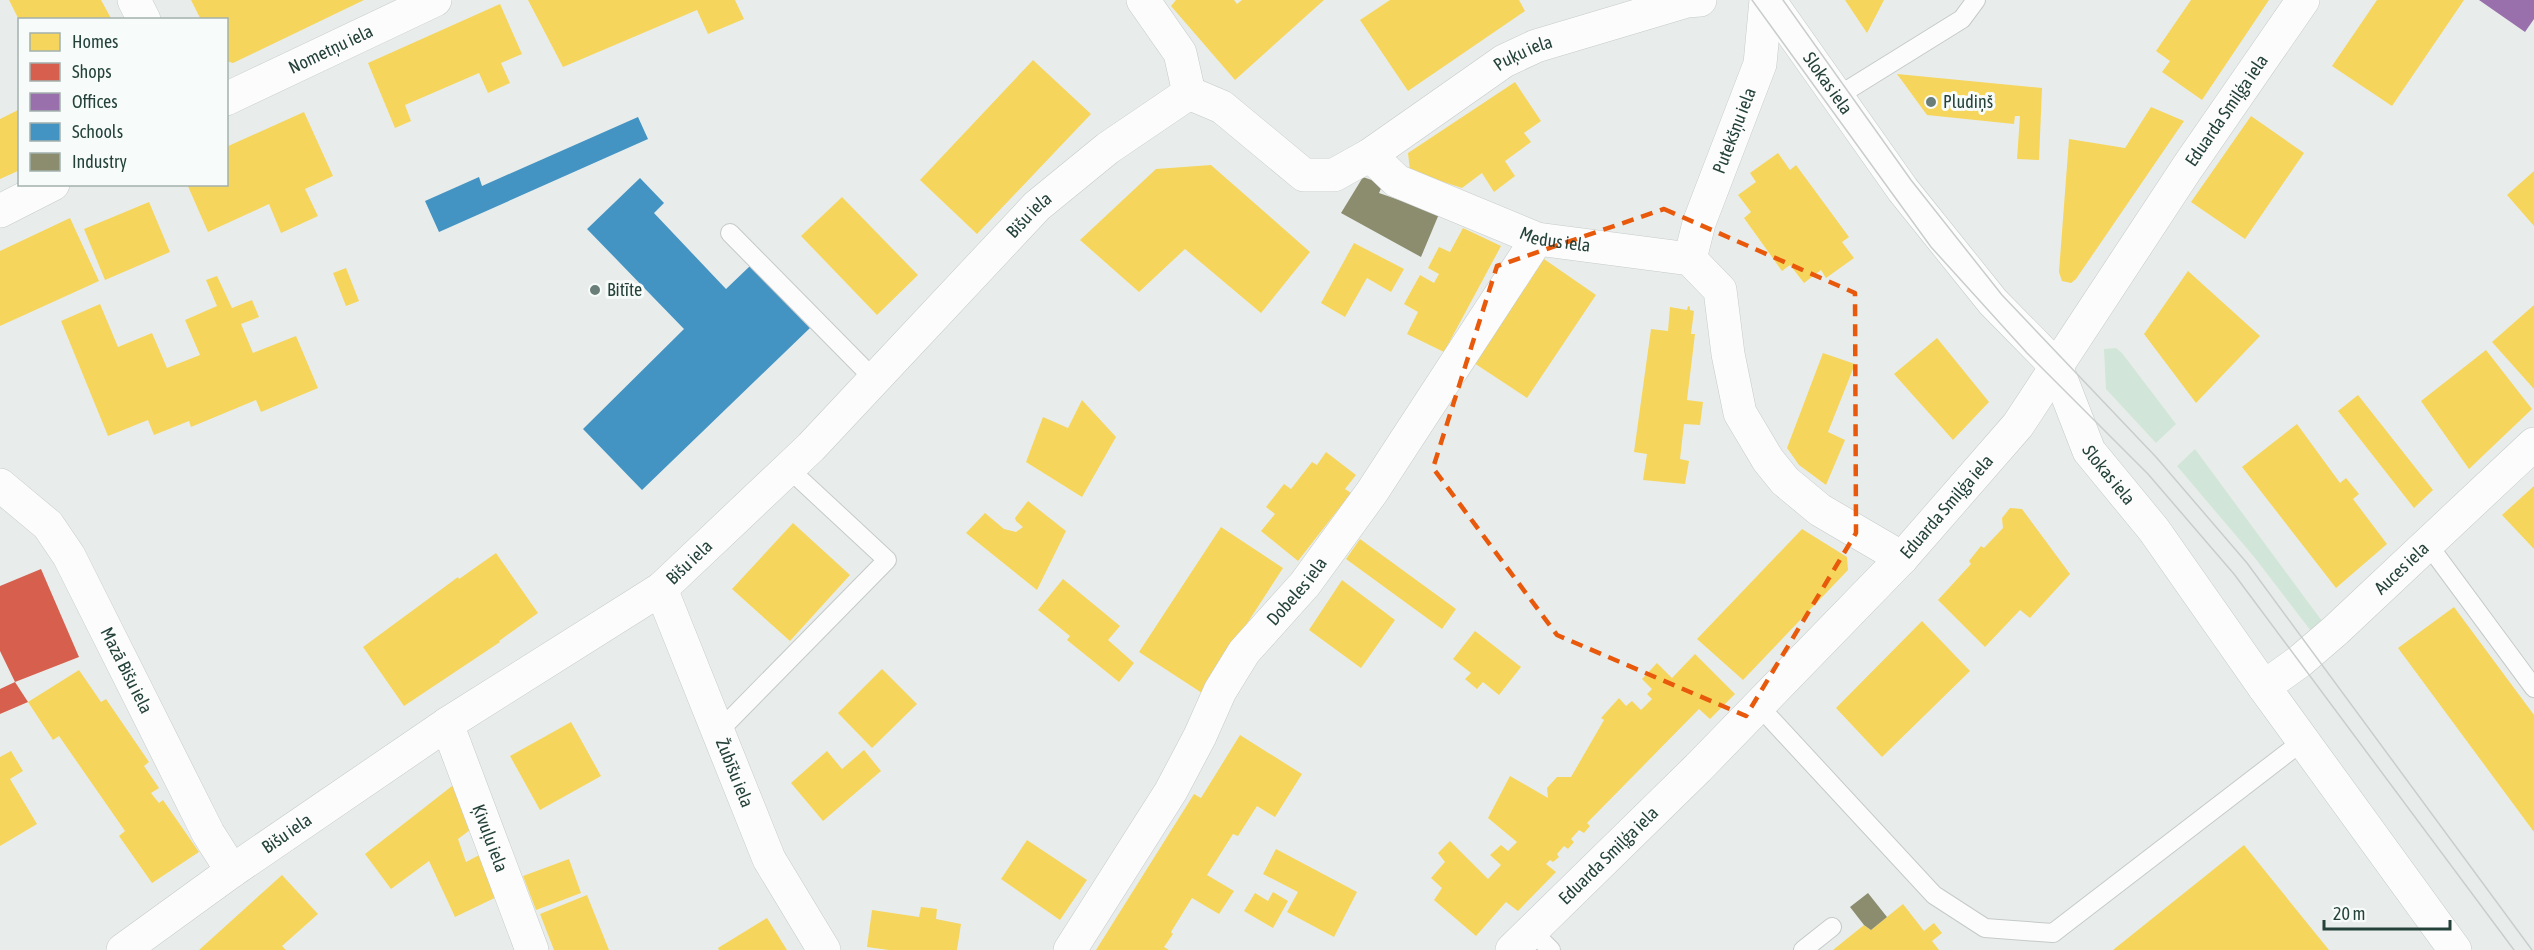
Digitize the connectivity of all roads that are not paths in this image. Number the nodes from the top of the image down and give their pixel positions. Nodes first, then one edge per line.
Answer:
1 (134, 0) edge
2 (435, 0) edge
3 (1143, 0) edge
4 (1700, 0) edge
5 (1767, 0) edge
6 (1976, 0) edge
7 (2303, 0) edge
8 (143, 18) edge
9 (1189, 93) junction
10 (1838, 96) junction
11 (228, 98) edge
12 (1370, 155) junction
13 (48, 186) edge
14 (0, 211) edge
15 (730, 233) dead end
16 (1537, 239) junction
17 (1690, 259) junction
18 (2056, 366) junction
19 (875, 381) junction
20 (2534, 444) edge
21 (788, 468) junction
22 (0, 485) edge
23 (2427, 543) junction
24 (1902, 558) junction
25 (661, 590) junction
26 (2264, 687) junction
27 (2534, 688) edge
28 (1759, 705) junction
29 (447, 724) junction
30 (718, 732) junction
31 (2304, 740) junction
32 (232, 871) junction
33 (1832, 927) dead end
34 (1532, 944) edge
35 (123, 950) edge
36 (532, 950) edge
37 (824, 950) edge
38 (1070, 950) edge
39 (1803, 950) edge
40 (2455, 950) edge

1 - 8 street
2 - 11 street, Nometņu iela
3 - 9 street
4 - 12 street, Puķu iela
5 - 10 street, Slokas iela
5 - 17 street, Putekšņu iela
6 - 10 lane
7 - 18 street, Eduarda Smiļģa iela
9 - 12 street
9 - 19 street, Bišu iela
10 - 18 street, Slokas iela
12 - 16 street, Medus iela
13 - 14 street
15 - 19 lane
16 - 17 street, Medus iela
16 - 38 street, Dobeles iela
17 - 24 street
18 - 24 street, Eduarda Smiļģa iela
18 - 26 street, Slokas iela
19 - 21 street, Bišu iela
20 - 23 street, Auces iela
21 - 25 street, Bišu iela
21 - 30 lane
22 - 32 street, Mazā Bišu iela
23 - 26 street, Auces iela
23 - 27 lane
24 - 28 street, Eduarda Smiļģa iela
25 - 29 street, Bišu iela
25 - 30 street, Žubīšu iela
26 - 31 street, Slokas iela
28 - 31 lane
28 - 34 street, Eduarda Smiļģa iela
29 - 32 street, Bišu iela
29 - 36 street, Ķivuļu iela
30 - 37 street, Žubīšu iela
31 - 40 street, Slokas iela
32 - 35 street, Bišu iela
33 - 39 lane

